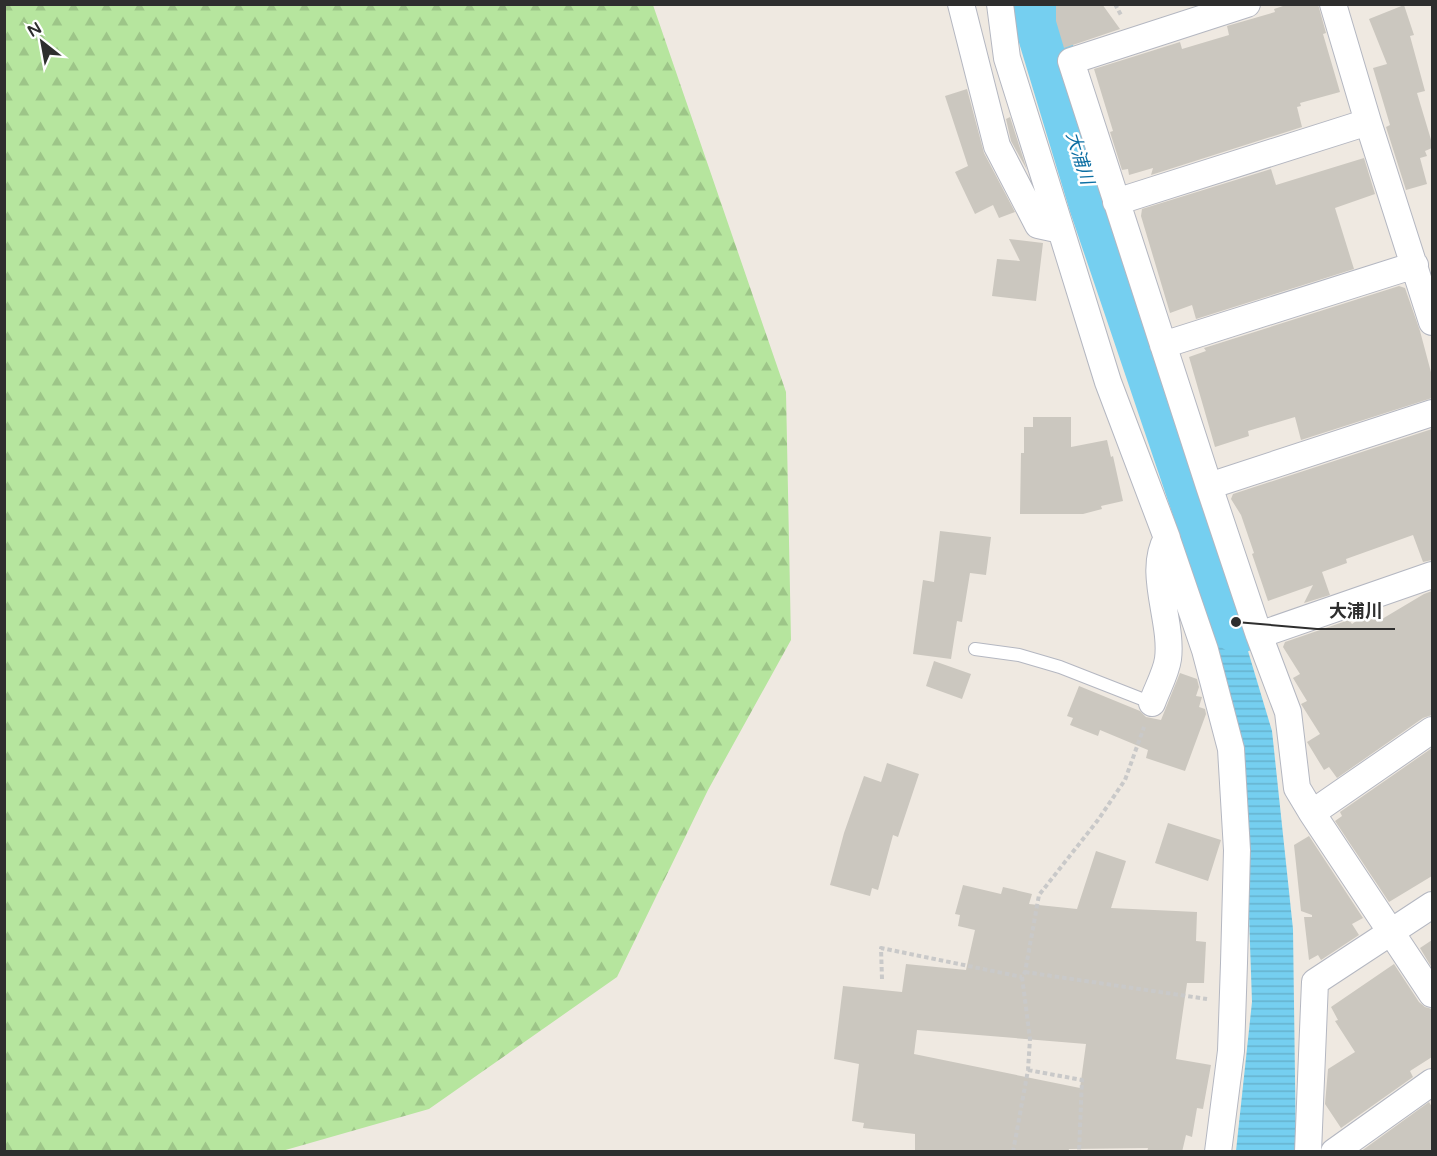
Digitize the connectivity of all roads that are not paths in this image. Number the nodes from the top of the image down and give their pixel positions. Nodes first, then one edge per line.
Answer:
1 (961, 4) edge
2 (1000, 4) edge
3 (1247, 4) edge
4 (1333, 4) edge
5 (1368, 122) junction
6 (1116, 202) junction
7 (1061, 230) junction
8 (1415, 265) junction
9 (1432, 322) edge
10 (1163, 345) junction
11 (1432, 413) edge
12 (1209, 486) junction
13 (1167, 538) junction
14 (1432, 575) edge
15 (1259, 634) junction
16 (975, 649) dead end
17 (1205, 650) junction
18 (1168, 659) junction
19 (1152, 703) joint
20 (1432, 730) edge
21 (1312, 813) junction
22 (1432, 905) edge
23 (1392, 932) junction
24 (1432, 994) edge
25 (1432, 1082) edge
26 (1218, 1152) edge
27 (1308, 1152) edge
28 (1334, 1152) edge

1 - 7 street
2 - 7 street
3 - 6 street
4 - 5 street
5 - 6 street
5 - 8 street
6 - 10 street
7 - 13 street
8 - 9 street
8 - 10 street
10 - 12 street
11 - 12 street
12 - 15 street
13 - 17 street
13 - 18 street
14 - 15 street
15 - 21 street
16 - 19 lane
17 - 18 street
17 - 26 street
18 - 19 street
20 - 21 street
21 - 23 street
22 - 23 street
23 - 24 street
23 - 27 street
25 - 28 street

